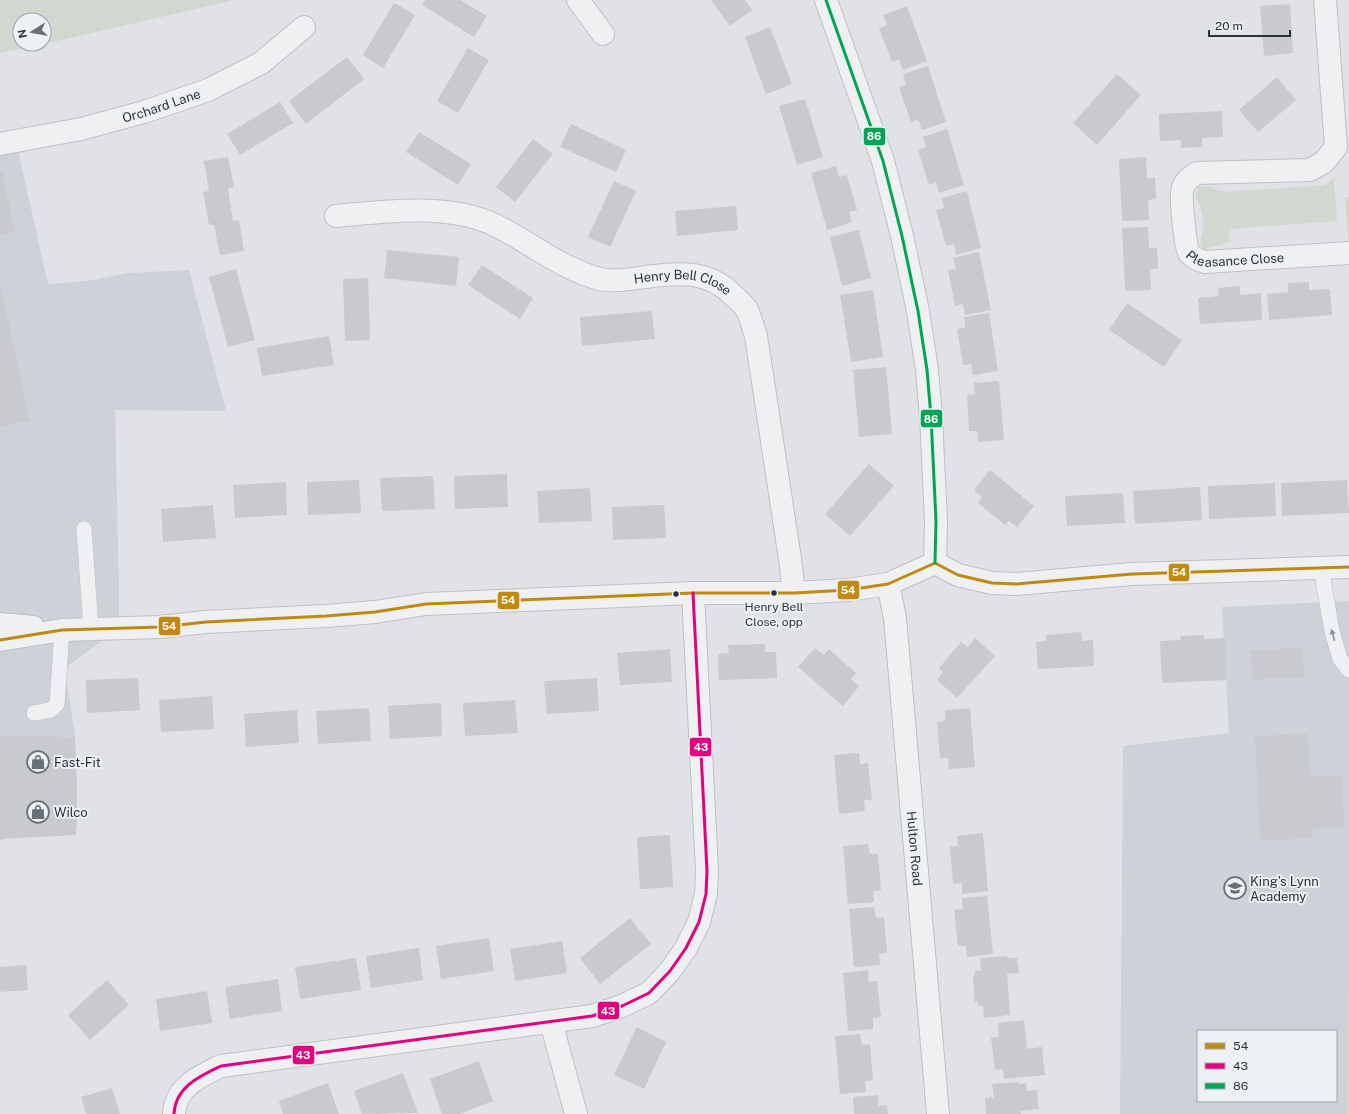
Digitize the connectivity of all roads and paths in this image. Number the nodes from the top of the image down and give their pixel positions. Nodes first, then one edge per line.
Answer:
1 (578, 0) edge
2 (826, 0) edge
3 (1325, 0) edge
4 (304, 26) dead end
5 (603, 34) dead end
6 (0, 144) edge
7 (1343, 152) edge
8 (336, 216) dead end
9 (1349, 253) edge
10 (84, 528) dead end
11 (935, 563) junction
12 (1349, 567) edge
13 (1321, 568) junction
14 (888, 584) junction
15 (693, 593) junction
16 (794, 593) junction
17 (0, 624) edge
18 (91, 629) junction
19 (62, 630) junction
20 (0, 640) edge
21 (1349, 670) edge
22 (34, 713) dead end
23 (551, 1022) junction
24 (174, 1114) edge
25 (576, 1114) edge
26 (938, 1114) edge

1 - 5 street
2 - 11 street
3 - 7 street, Pleasance Close
4 - 6 street, Orchard Lane
7 - 9 street, Pleasance Close
8 - 16 street, Henry Bell Close
10 - 18 lane
11 - 13 street
11 - 14 street
12 - 13 street
21 -> 13 lane
14 - 16 street
14 - 26 street, Hulton Road
15 - 16 street
15 - 18 street
15 - 23 street
17 - 19 street
18 - 19 street
19 - 20 street
19 - 22 lane
23 - 24 street
23 - 25 street

